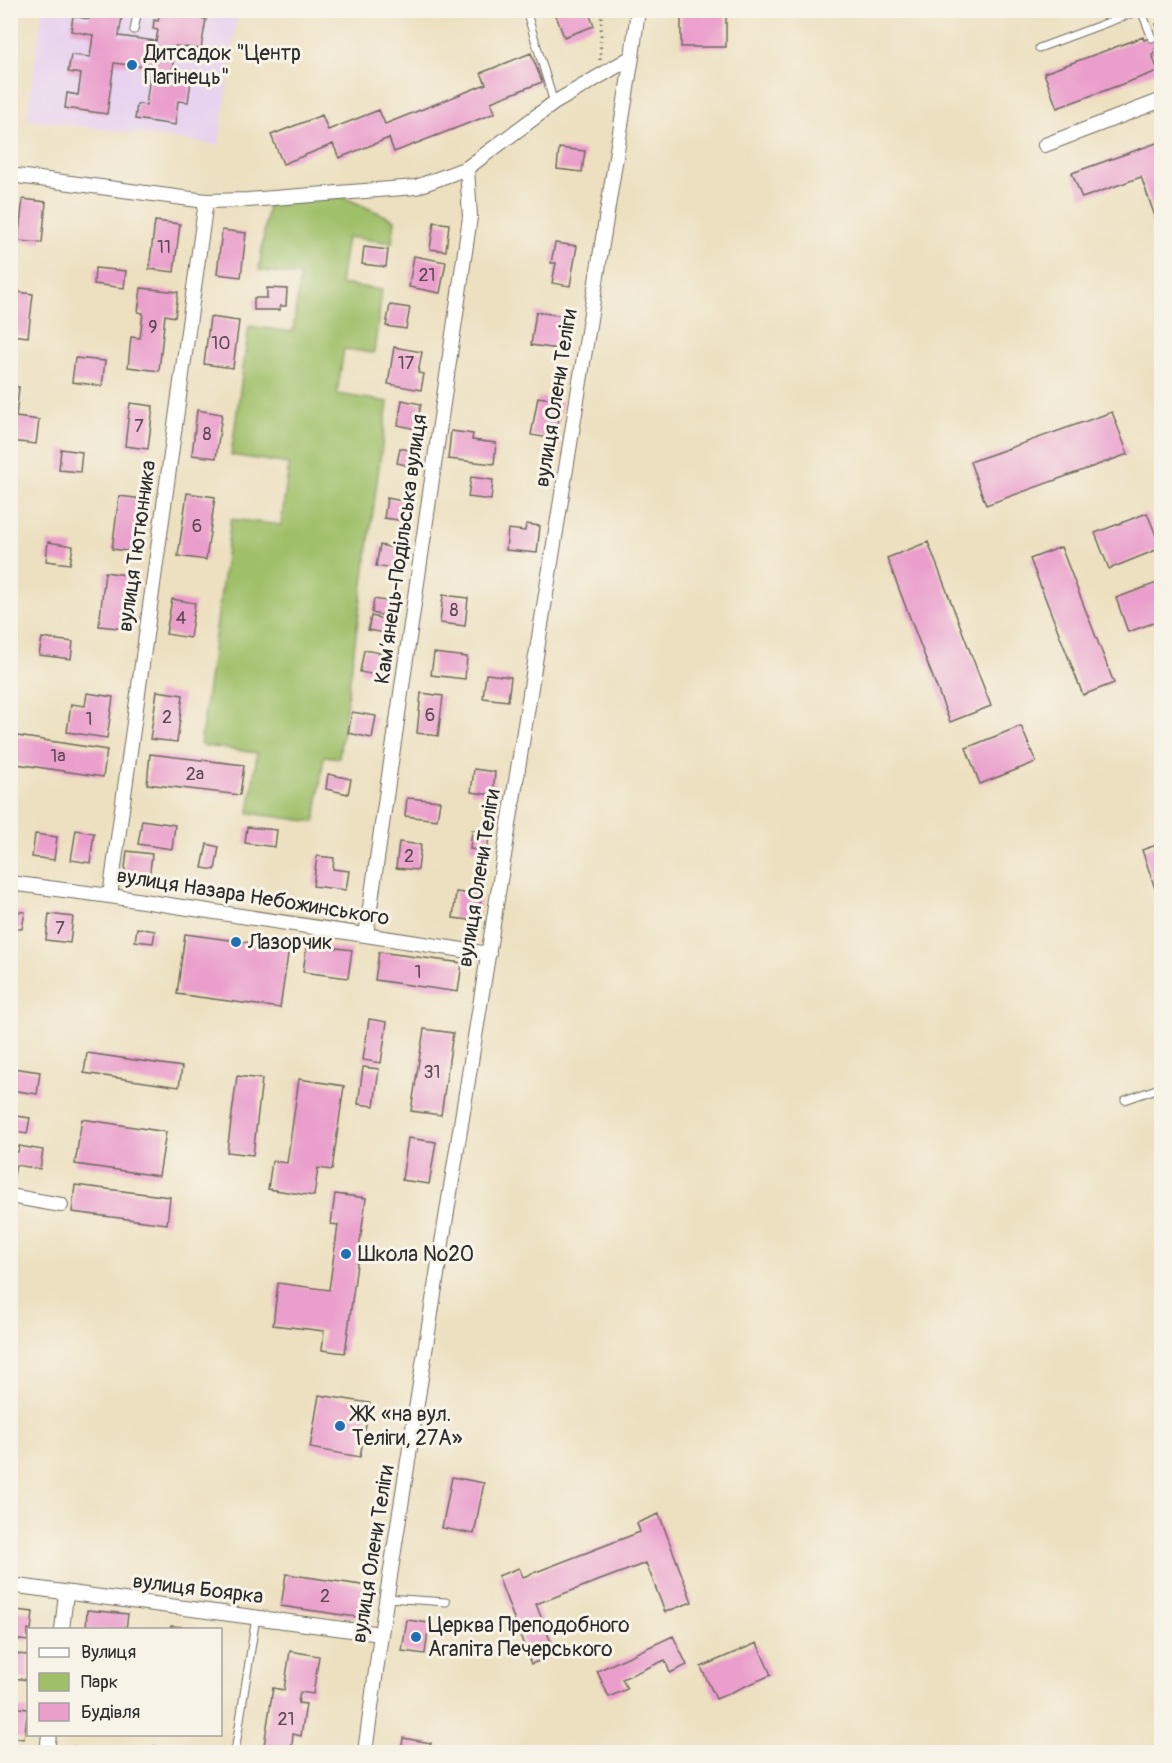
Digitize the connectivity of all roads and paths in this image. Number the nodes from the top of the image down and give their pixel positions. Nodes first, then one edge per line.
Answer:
1 (138, 10) edge
2 (526, 10) edge
3 (602, 10) edge
4 (638, 10) edge
5 (1141, 10) edge
6 (134, 30) dead end
7 (1152, 38) dead end
8 (1039, 48) dead end
9 (1158, 51) dead end
10 (632, 57) junction
11 (1161, 61) edge
12 (600, 77) junction
13 (1161, 100) edge
14 (554, 103) junction
15 (1046, 146) dead end
16 (467, 168) junction
17 (10, 175) edge
18 (206, 201) junction
19 (10, 883) edge
20 (110, 896) junction
21 (366, 935) junction
22 (489, 954) junction
23 (1161, 1087) edge
24 (1125, 1100) dead end
25 (10, 1196) edge
26 (61, 1205) dead end
27 (10, 1585) edge
28 (66, 1593) junction
29 (387, 1598) junction
30 (446, 1602) dead end
31 (256, 1617) junction
32 (62, 1628) edge
33 (381, 1634) junction
34 (49, 1736) edge
35 (47, 1752) edge
36 (236, 1752) edge
37 (365, 1752) edge

1 - 6 lane
2 - 14 lane
3 - 12 path
4 - 10 street, вулиця Олени Теліги
5 - 7 lane
5 - 8 lane
9 - 11 lane
10 - 12 street
10 - 22 street, вулиця Олени Теліги
12 - 14 street
13 - 15 street
14 - 16 street
16 - 18 street
16 - 21 street, Камʼянець-Подільська вулиця
17 - 18 street
18 - 20 street, вулиця Тютюнника
19 - 20 street, вулиця Назара Небожинського
20 - 21 street, вулиця Назара Небожинського
21 - 22 street, вулиця Назара Небожинського
22 - 29 street, вулиця Олени Теліги
23 - 24 lane
25 - 26 street
27 - 28 street, вулиця Боярка
28 - 31 street, вулиця Боярка
28 - 32 street
29 - 30 lane
29 - 33 street, вулиця Олени Теліги
31 - 33 street, вулиця Боярка
31 - 36 lane
33 - 37 street, вулиця Олени Теліги
34 - 35 street

